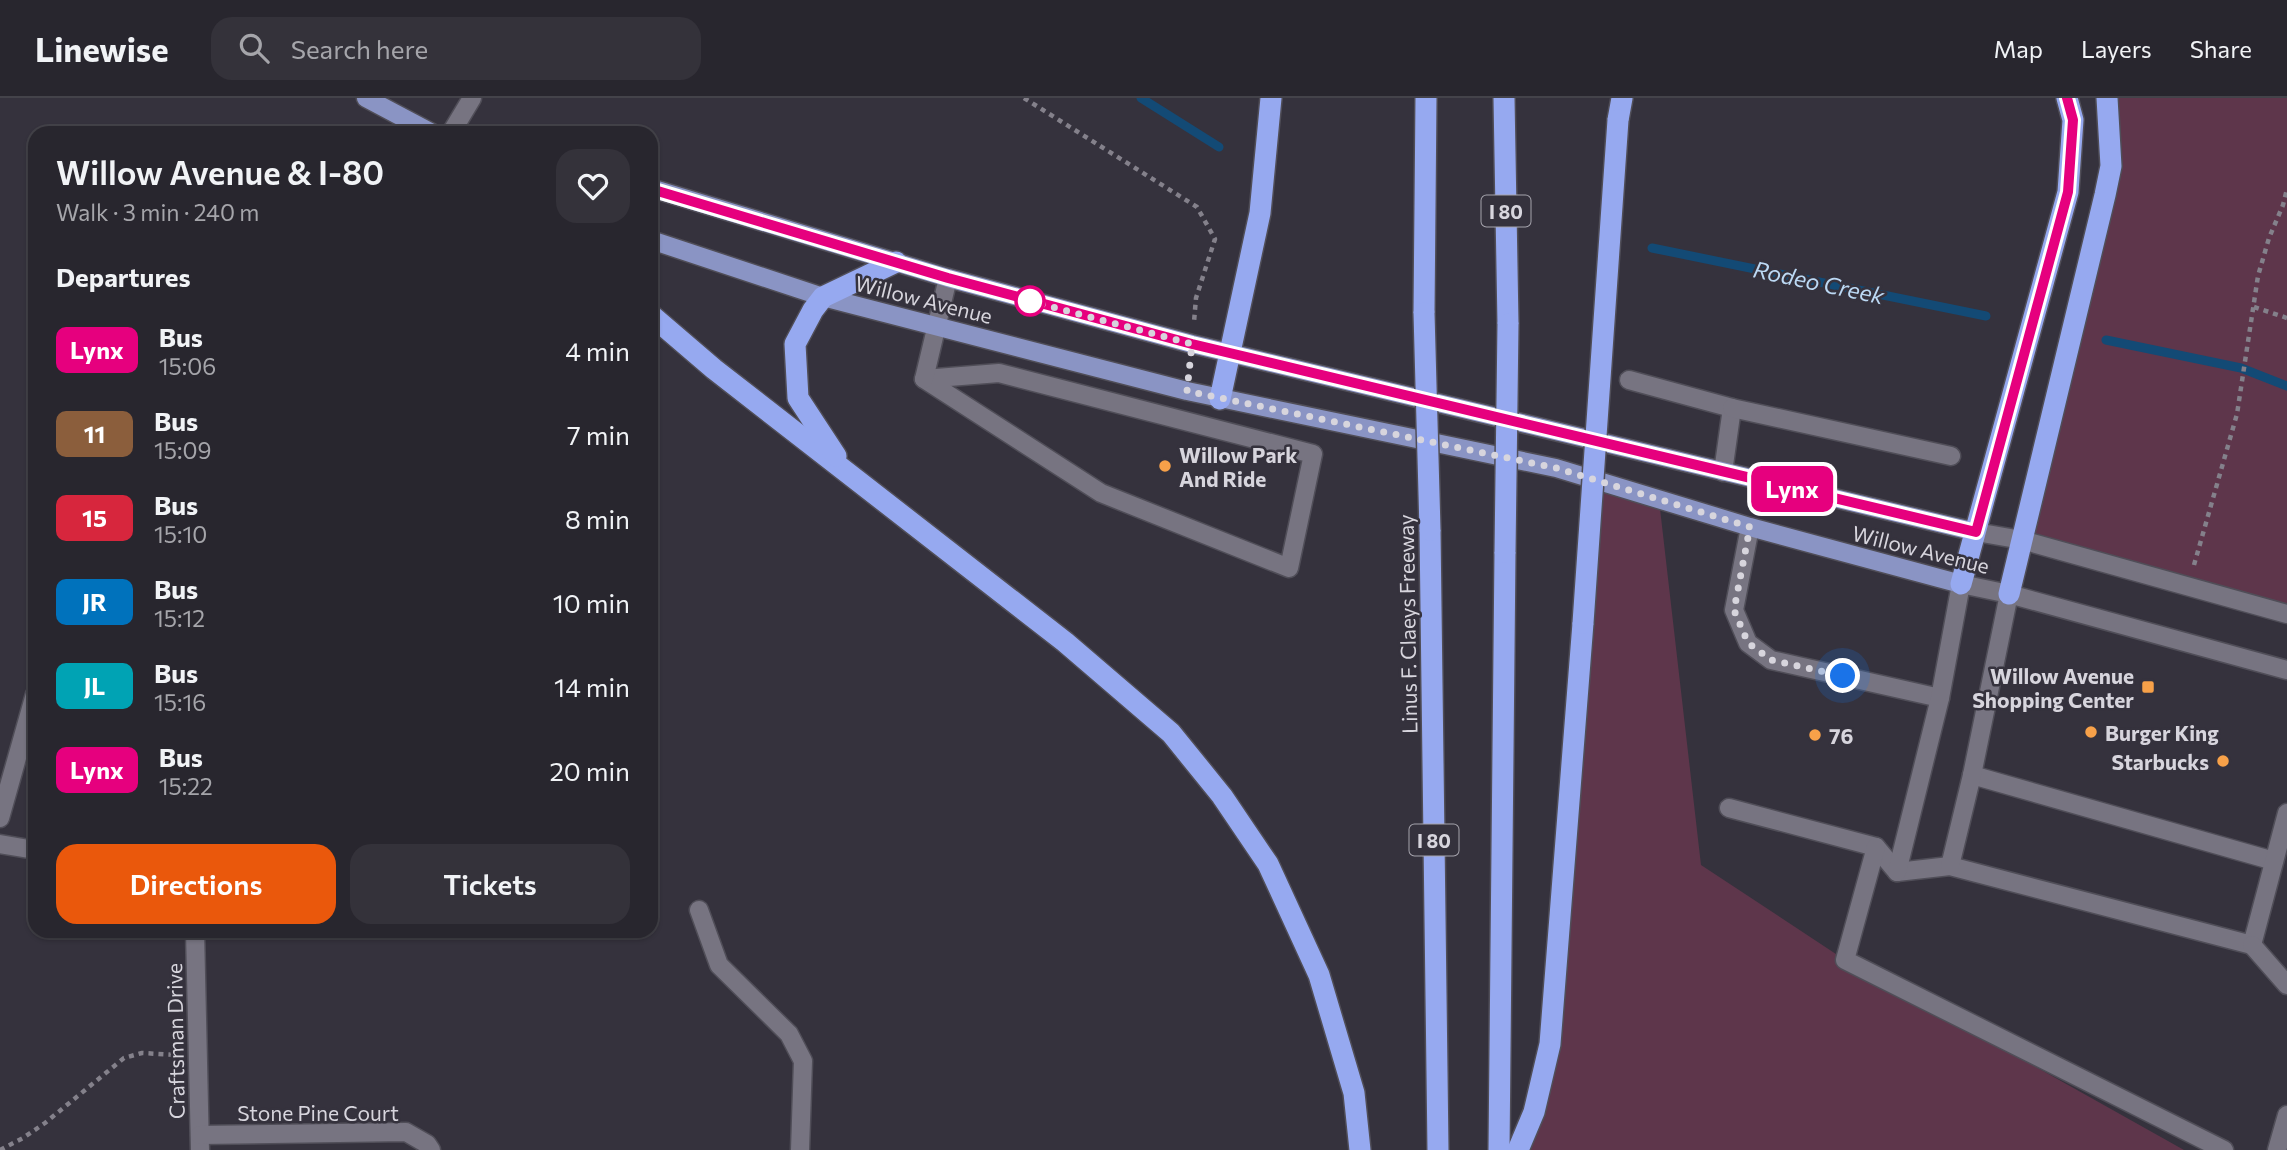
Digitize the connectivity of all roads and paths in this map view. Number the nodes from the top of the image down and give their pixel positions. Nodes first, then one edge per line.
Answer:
1 (366, 98) edge
2 (472, 98) edge
3 (1024, 98) edge
4 (1271, 98) edge
5 (1426, 98) edge
6 (1504, 98) edge
7 (1622, 98) edge
8 (2067, 98) edge
9 (2107, 98) edge
10 (419, 126) edge
11 (455, 126) edge
12 (2287, 189) edge
13 (658, 190) edge
14 (658, 242) edge
15 (896, 262) junction
16 (948, 278) junction
17 (823, 297) junction
18 (2254, 307) junction
19 (2287, 318) edge
20 (658, 321) edge
21 (937, 325) junction
22 (1192, 344) junction
23 (1230, 353) junction
24 (924, 379) junction
25 (1629, 380) dead end
26 (1220, 398) junction
27 (1732, 408) junction
28 (1951, 456) dead end
29 (847, 472) junction
30 (1723, 472) junction
31 (1750, 527) junction
32 (1976, 532) junction
33 (2022, 540) junction
34 (1961, 584) junction
35 (2188, 586) junction
36 (2009, 594) junction
37 (2287, 614) edge
38 (2287, 670) edge
39 (1940, 698) junction
40 (28, 719) edge
41 (1972, 775) junction
42 (1729, 808) dead end
43 (2287, 813) edge
44 (0, 818) edge
45 (0, 844) edge
46 (1876, 847) junction
47 (28, 849) edge
48 (2274, 860) junction
49 (1950, 866) junction
50 (1897, 872) junction
51 (699, 910) dead end
52 (195, 938) edge
53 (2252, 945) junction
54 (2287, 985) edge
55 (198, 1057) junction
56 (2287, 1115) edge
57 (200, 1142) edge
58 (0, 1150) edge
59 (430, 1150) edge
60 (800, 1150) edge
61 (1360, 1150) edge
62 (1437, 1150) edge
63 (1499, 1150) edge
64 (1518, 1150) edge
65 (2224, 1150) edge
66 (2277, 1150) edge

1 - 10 main road
2 - 11 street
3 - 22 path
4 - 23 highway
5 - 62 highway, Linus F. Claeys Freeway / I 80, bridge
6 - 63 highway, I 80, bridge
7 - 64 highway, bridge
8 - 32 highway
9 - 33 highway
12 - 18 path
13 - 15 main road, Willow Avenue
14 - 17 main road, Willow Avenue
15 - 16 main road, Willow Avenue
15 - 17 highway
16 - 21 street
16 - 22 main road, Willow Avenue
17 - 21 main road, Willow Avenue
17 - 29 highway
18 - 19 path
18 - 35 path
20 - 29 highway
21 - 24 street
21 - 26 main road, Willow Avenue
22 - 23 main road, Willow Avenue
23 - 26 highway
23 - 30 main road, Willow Avenue
24 - 24 street
25 - 27 street
26 - 31 main road, Willow Avenue
27 - 28 street
27 - 30 street
29 - 61 highway
30 - 32 main road, Willow Avenue
31 - 34 main road, Willow Avenue
31 - 39 street
32 - 33 street, Willow Avenue
32 - 34 highway
33 - 35 street, Willow Avenue
33 - 36 highway
34 - 36 street, Willow Avenue
34 - 39 street
35 - 37 street, Willow Avenue
36 - 38 street, Willow Avenue
36 - 41 street
39 - 50 street
40 - 44 street
41 - 48 street
41 - 49 street
42 - 46 street
43 - 48 street
45 - 47 street
46 - 50 street
46 - 65 street
48 - 53 street
49 - 50 street
49 - 53 street
51 - 60 street
52 - 55 street, Craftsman Drive
53 - 54 street
55 - 57 street, Craftsman Drive
55 - 58 path
56 - 66 street
57 - 59 street, Stone Pine Court

